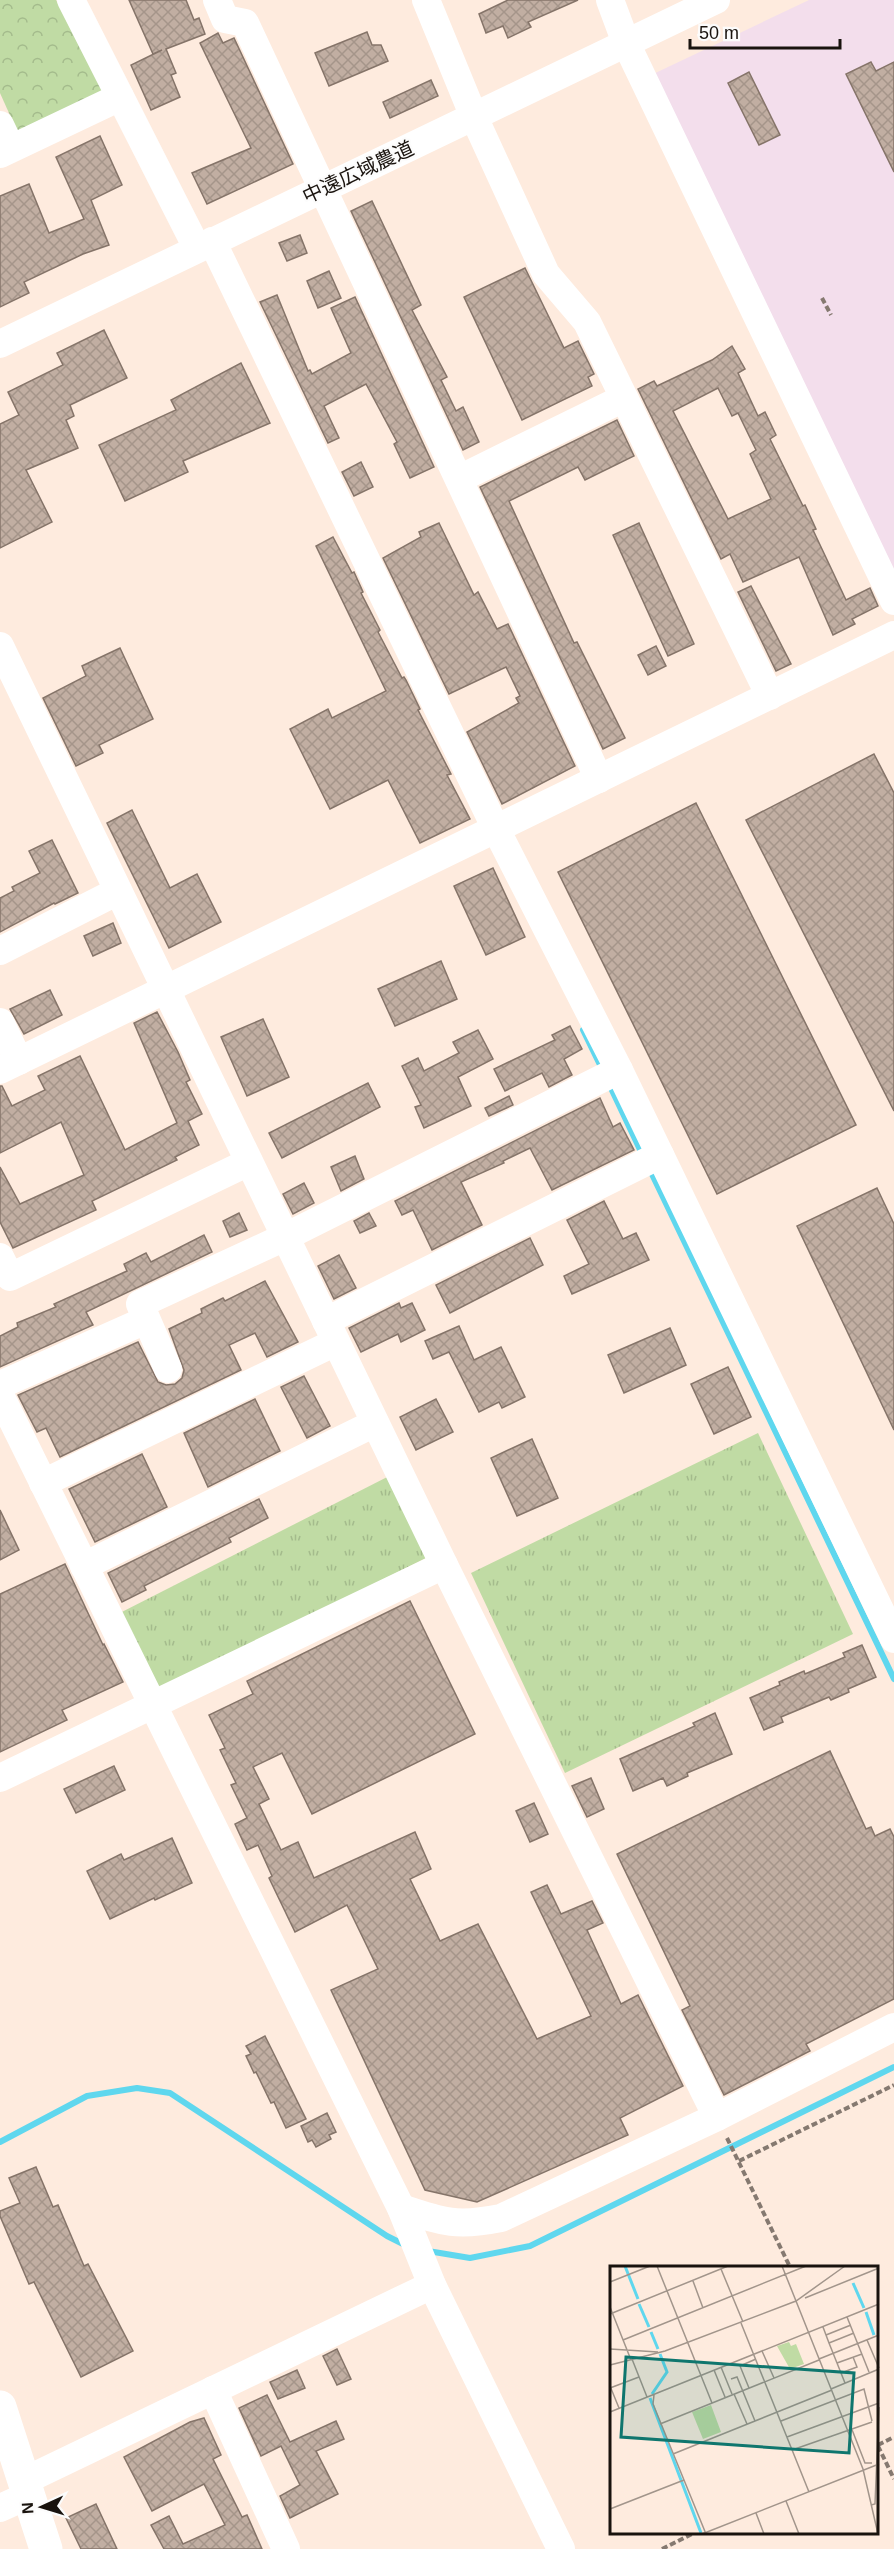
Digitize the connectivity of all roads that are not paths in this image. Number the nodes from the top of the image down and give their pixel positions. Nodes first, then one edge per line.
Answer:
1 (71, 0) edge
2 (218, 0) edge
3 (426, 0) edge
4 (610, 0) edge
5 (716, 0) edge
6 (626, 43) junction
7 (120, 97) junction
8 (474, 117) junction
9 (4, 142) edge
10 (322, 189) junction
11 (204, 245) junction
12 (0, 344) edge
13 (624, 398) junction
14 (459, 479) junction
15 (894, 601) edge
16 (894, 635) edge
17 (0, 646) edge
18 (770, 696) junction
19 (599, 779) junction
20 (496, 829) junction
21 (118, 891) junction
22 (0, 951) edge
23 (165, 989) junction
24 (0, 1022) edge
25 (10, 1065) edge
26 (609, 1075) junction
27 (649, 1160) junction
28 (249, 1162) junction
29 (285, 1237) junction
30 (0, 1257) edge
31 (146, 1320) junction
32 (331, 1332) junction
33 (168, 1369) dead end
34 (0, 1385) edge
35 (0, 1395) edge
36 (375, 1423) junction
37 (43, 1483) junction
38 (444, 1565) junction
39 (84, 1566) junction
40 (894, 1639) edge
41 (153, 1705) junction
42 (0, 1778) edge
43 (894, 2026) edge
44 (717, 2117) junction
45 (401, 2208) junction
46 (432, 2285) junction
47 (213, 2390) junction
48 (0, 2407) edge
49 (18, 2494) edge
50 (46, 2549) edge
51 (286, 2549) edge
52 (561, 2549) edge

1 - 7 street
2 - 10 street
3 - 8 street
4 - 6 street
5 - 6 street, 中遠広域農道
6 - 8 street, 中遠広域農道
6 - 15 street
7 - 9 street
7 - 11 street
8 - 10 street, 中遠広域農道
8 - 13 street
10 - 11 street, 中遠広域農道
10 - 14 street
11 - 12 street, 中遠広域農道
11 - 20 street
13 - 14 street
13 - 18 street
14 - 19 street
16 - 18 street
17 - 21 street
18 - 19 street
19 - 20 street
20 - 23 street
20 - 26 street
21 - 22 street
21 - 23 street
23 - 25 street
23 - 28 street
24 - 25 street
26 - 27 street
26 - 29 street
27 - 32 street
27 - 40 street
28 - 29 street
28 - 30 street
29 - 31 street
29 - 32 street
31 - 33 street
31 - 34 street
32 - 36 street
32 - 37 street
35 - 37 street
36 - 38 street
36 - 39 street
37 - 39 street
38 - 41 street
38 - 44 street
39 - 41 street
41 - 42 street
41 - 45 street
43 - 44 street
44 - 45 street
45 - 46 street
46 - 47 street
46 - 52 street
47 - 49 street
47 - 51 street
48 - 49 main road
49 - 50 main road

